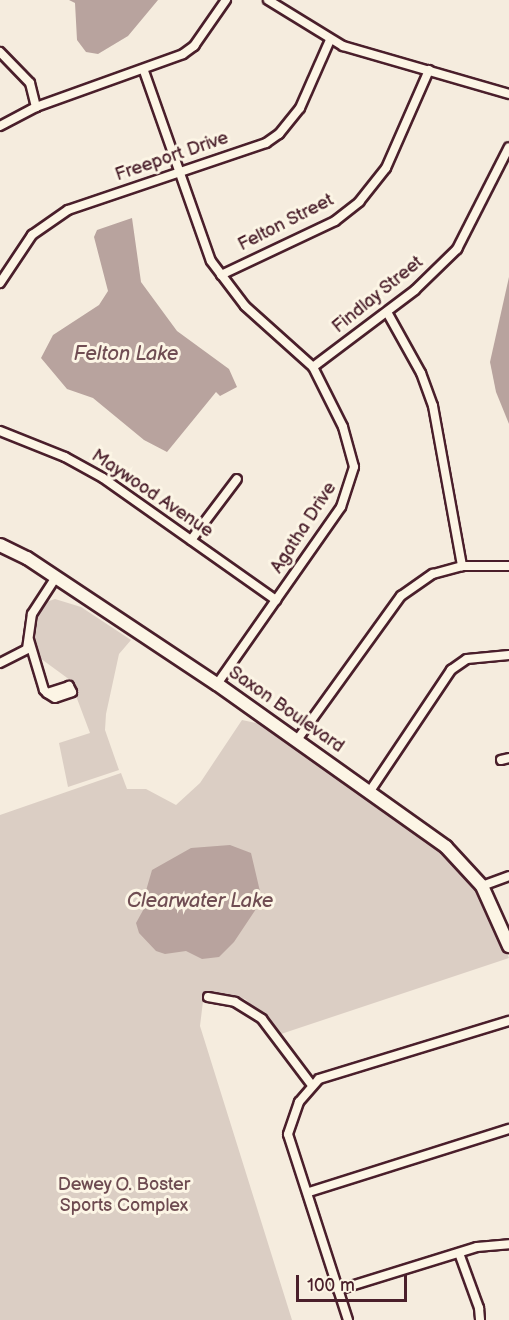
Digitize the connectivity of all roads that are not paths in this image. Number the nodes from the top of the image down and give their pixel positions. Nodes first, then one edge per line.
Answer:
1 (226, 0) edge
2 (268, 0) edge
3 (330, 40) junction
4 (0, 52) edge
5 (429, 70) junction
6 (144, 71) junction
7 (509, 94) edge
8 (36, 107) junction
9 (0, 126) edge
10 (509, 147) edge
11 (178, 171) junction
12 (221, 275) junction
13 (0, 284) edge
14 (387, 312) junction
15 (313, 367) junction
16 (0, 431) edge
17 (237, 479) dead end
18 (191, 540) junction
19 (0, 545) edge
20 (462, 566) junction
21 (509, 566) edge
22 (56, 577) junction
23 (276, 600) junction
24 (29, 640) junction
25 (509, 655) edge
26 (0, 663) edge
27 (217, 684) junction
28 (47, 693) dead end
29 (297, 740) junction
30 (370, 791) junction
31 (509, 876) edge
32 (482, 886) junction
33 (509, 946) edge
34 (208, 998) dead end
35 (509, 1021) edge
36 (311, 1084) junction
37 (509, 1129) edge
38 (309, 1192) junction
39 (509, 1244) edge
40 (459, 1253) junction
41 (338, 1290) junction
42 (348, 1320) edge
43 (480, 1320) edge

1 - 6 street
2 - 3 street
3 - 5 street
3 - 11 street, Freeport Drive
4 - 8 street
5 - 7 street
5 - 12 street, Felton Street
6 - 8 street
6 - 11 street, Agatha Drive
8 - 9 street
10 - 14 street, Findlay Street
11 - 12 street, Agatha Drive
11 - 13 street, Freeport Drive
12 - 15 street, Agatha Drive
14 - 15 street, Findlay Street
14 - 20 street
15 - 23 street, Agatha Drive
16 - 18 street, Maywood Avenue
17 - 18 street
18 - 23 street, Maywood Avenue
19 - 22 main road, Saxon Boulevard
20 - 21 street
20 - 29 street
22 - 24 street
22 - 27 main road, Saxon Boulevard
23 - 27 street, Agatha Drive
24 - 26 street
24 - 28 street
25 - 30 street
27 - 29 main road, Saxon Boulevard
29 - 30 main road, Saxon Boulevard
30 - 32 main road, Saxon Boulevard
31 - 32 street
32 - 33 main road, Saxon Boulevard
34 - 36 street
35 - 36 street
36 - 38 street
37 - 38 street
38 - 41 street
39 - 40 street
40 - 41 street
40 - 43 street
41 - 42 street

